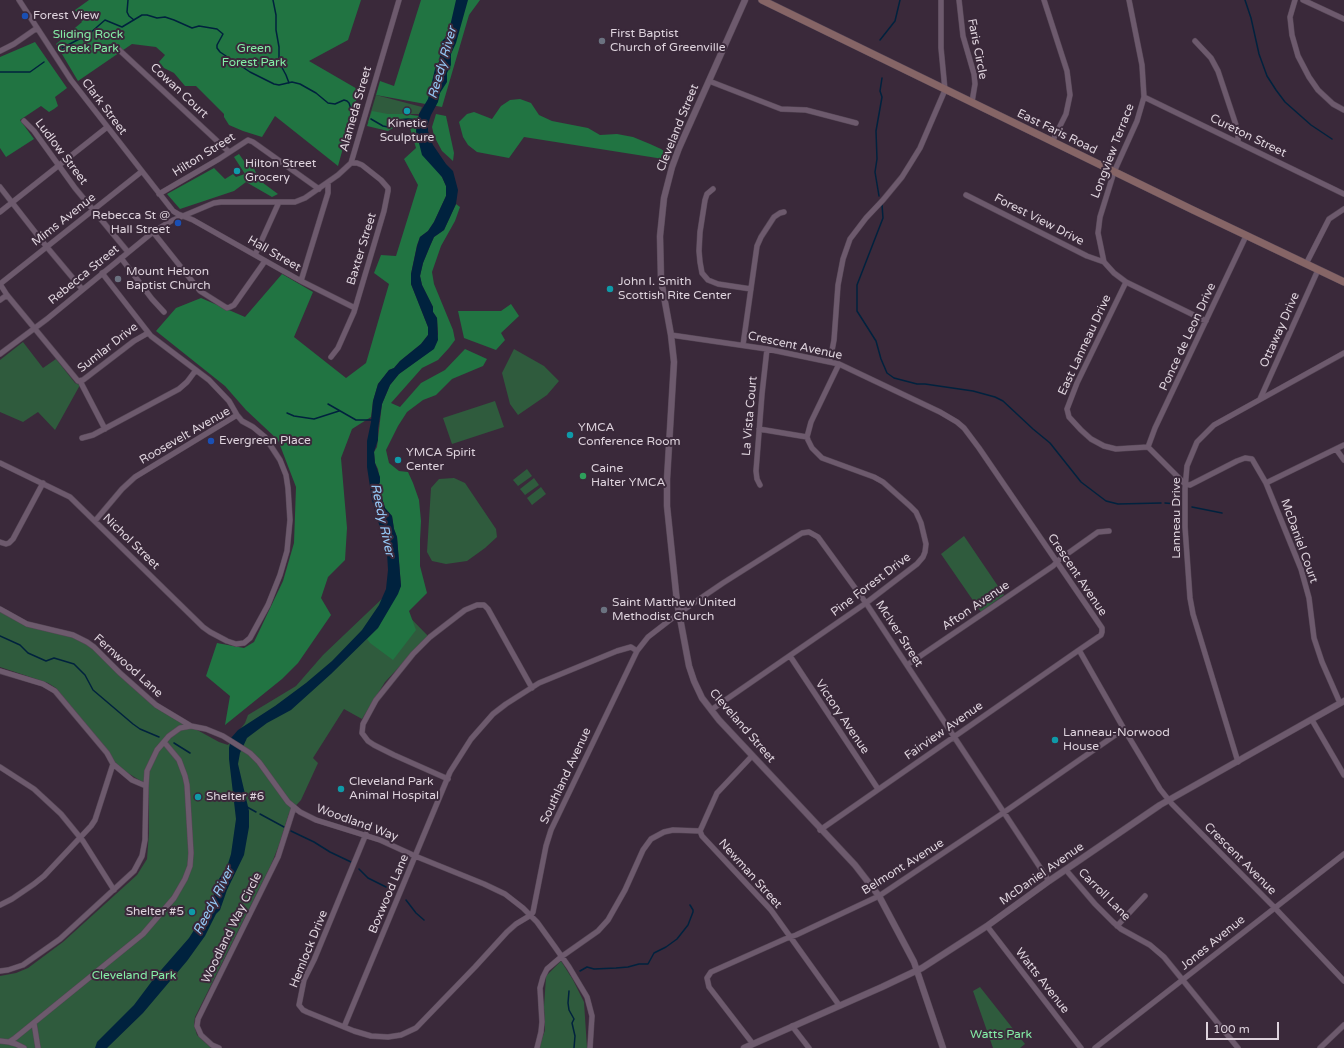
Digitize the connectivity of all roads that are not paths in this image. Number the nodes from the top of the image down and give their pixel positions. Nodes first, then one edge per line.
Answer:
1 (18, 0) edge
2 (399, 0) edge
3 (745, 0) edge
4 (762, 0) edge
5 (940, 0) edge
6 (959, 0) edge
7 (1044, 0) edge
8 (1129, 0) edge
9 (1295, 0) edge
10 (1303, 0) edge
11 (1344, 19) edge
12 (37, 28) junction
13 (1195, 41) dead end
14 (115, 46) dead end
15 (0, 51) edge
16 (710, 81) junction
17 (945, 90) junction
18 (1144, 96) junction
19 (972, 102) junction
20 (1343, 108) edge
21 (24, 121) dead end
22 (856, 123) dead end
23 (106, 128) junction
24 (1052, 142) junction
25 (1238, 142) junction
26 (229, 152) junction
27 (351, 163) junction
28 (58, 166) junction
29 (141, 172) junction
30 (1114, 172) junction
31 (328, 182) junction
32 (0, 187) edge
33 (319, 189) junction
34 (713, 189) dead end
35 (159, 194) junction
36 (966, 194) dead end
37 (1344, 194) edge
38 (12, 202) junction
39 (279, 202) junction
40 (93, 209) junction
41 (1344, 209) edge
42 (0, 212) edge
43 (784, 212) dead end
44 (184, 216) junction
45 (153, 232) junction
46 (1246, 236) junction
47 (46, 246) junction
48 (128, 252) junction
49 (255, 255) junction
50 (121, 258) junction
51 (265, 261) junction
52 (1104, 262) junction
53 (1306, 264) junction
54 (1318, 270) junction
55 (102, 273) junction
56 (301, 281) junction
57 (1126, 282) junction
58 (1344, 282) edge
59 (0, 284) edge
60 (82, 289) junction
61 (751, 290) junction
62 (7, 295) junction
63 (0, 300) edge
64 (355, 308) junction
65 (164, 312) dead end
66 (1206, 321) junction
67 (34, 328) junction
68 (148, 333) junction
69 (671, 335) junction
70 (743, 345) junction
71 (767, 349) junction
72 (1344, 353) edge
73 (0, 354) edge
74 (331, 357) dead end
75 (830, 361) junction
76 (839, 364) junction
77 (196, 370) junction
78 (80, 381) junction
79 (1260, 399) junction
80 (237, 415) junction
81 (106, 429) junction
82 (759, 429) junction
83 (807, 437) junction
84 (82, 438) dead end
85 (1344, 445) edge
86 (1148, 447) junction
87 (1336, 449) junction
88 (1344, 460) edge
89 (0, 463) edge
90 (43, 483) junction
91 (1266, 483) junction
92 (1185, 484) junction
93 (760, 485) dead end
94 (95, 521) junction
95 (1109, 531) dead end
96 (0, 542) edge
97 (1056, 563) junction
98 (866, 603) junction
99 (0, 609) edge
100 (679, 613) junction
101 (241, 644) joint
102 (1079, 650) junction
103 (637, 651) junction
104 (790, 656) junction
105 (907, 665) junction
106 (0, 671) edge
107 (532, 688) junction
108 (1342, 702) edge
109 (710, 710) junction
110 (175, 716) junction
111 (1312, 720) junction
112 (191, 726) junction
113 (180, 729) junction
114 (1124, 729) junction
115 (954, 737) junction
116 (164, 742) junction
117 (752, 756) junction
118 (1238, 762) junction
119 (113, 764) junction
120 (0, 767) edge
121 (1344, 775) edge
122 (448, 779) junction
123 (146, 786) junction
124 (878, 789) junction
125 (1169, 800) junction
126 (294, 807) junction
127 (1003, 813) junction
128 (820, 830) junction
129 (700, 831) junction
130 (366, 834) junction
131 (81, 838) junction
132 (1344, 854) edge
133 (416, 856) junction
134 (1066, 870) junction
135 (1049, 881) junction
136 (114, 890) junction
137 (880, 896) junction
138 (1145, 896) dead end
139 (0, 905) edge
140 (1274, 907) junction
141 (531, 915) junction
142 (987, 926) junction
143 (1117, 926) junction
144 (790, 937) junction
145 (561, 956) junction
146 (917, 970) junction
147 (0, 971) edge
148 (1183, 980) junction
149 (1344, 981) edge
150 (839, 1006) junction
151 (34, 1023) junction
152 (792, 1026) junction
153 (1344, 1026) edge
154 (344, 1027) junction
155 (0, 1041) edge
156 (10, 1042) junction
157 (753, 1044) junction
158 (1236, 1047) edge
159 (24, 1048) edge
160 (38, 1048) edge
161 (219, 1048) edge
162 (537, 1048) edge
163 (590, 1048) edge
164 (744, 1048) edge
165 (809, 1048) edge
166 (943, 1048) edge
167 (1081, 1048) edge
168 (1095, 1048) edge
169 (1320, 1048) edge

1 - 12 street, Clark Street
2 - 27 street, Alameda Street
3 - 16 street, Cleveland Street
4 - 17 main road, East Faris Road
5 - 17 street
6 - 19 street, Faris Circle
7 - 24 street
8 - 18 street, Longview Terrace
9 - 20 street
10 - 11 street
12 - 15 street
12 - 23 street, Clark Street
13 - 25 street
14 - 26 street, Cowan Court
16 - 22 street
16 - 69 street, Cleveland Street
17 - 19 main road, East Faris Road
17 - 75 street
18 - 25 street, Cureton Street
18 - 30 street, Longview Terrace
19 - 24 main road, East Faris Road
21 - 28 street, Ludlow Street
23 - 28 street
23 - 29 street, Clark Street
24 - 30 main road, East Faris Road
25 - 37 street, Cureton Street
26 - 33 street, Hilton Street
26 - 35 street, Hilton Street
27 - 31 street, Alameda Street
27 - 64 street, Baxter Street
28 - 38 street
28 - 40 street, Ludlow Street
29 - 35 street, Clark Street
29 - 40 street, Mims Avenue
30 - 46 main road, East Faris Road
30 - 52 street, Longview Terrace
31 - 33 street, Alameda Street
31 - 56 street
32 - 38 street
33 - 39 street, Alameda Street
34 - 61 street
35 - 44 street, Clark Street
36 - 52 street, Forest View Drive
38 - 42 street
38 - 47 street
39 - 44 street, Alameda Street
39 - 49 street
40 - 47 street, Mims Avenue
40 - 48 street, Ludlow Street
41 - 53 street
43 - 61 street
44 - 45 street, Rebecca Street
44 - 49 street, Hall Street
45 - 48 street, Rebecca Street
45 - 51 street
46 - 53 main road, East Faris Road
46 - 66 street, Ponce de Leon Drive
47 - 59 street, Mims Avenue
47 - 60 street
48 - 50 street, Rebecca Street
49 - 51 street, Hall Street
50 - 55 street, Rebecca Street
50 - 65 street
51 - 56 street, Hall Street
52 - 57 street
53 - 54 main road, East Faris Road
54 - 58 main road, East Faris Road
54 - 79 street, Ottaway Drive
55 - 60 street, Rebecca Street
55 - 68 street, Sumlar Drive
56 - 64 street, Hall Street
57 - 66 street
57 - 86 street, East Lanneau Drive
59 - 62 street, Sumlar Drive
60 - 67 street, Rebecca Street
61 - 70 street
62 - 63 street
62 - 67 street, Sumlar Drive
64 - 74 street, Baxter Street
66 - 86 street, Ponce de Leon Drive
67 - 73 street, Rebecca Street
67 - 78 street, Sumlar Drive
68 - 77 street
68 - 78 street, Sumlar Drive
69 - 70 street, Crescent Avenue
69 - 100 street, Cleveland Street
70 - 71 street, Crescent Avenue
71 - 75 street, Crescent Avenue
71 - 82 street, La Vista Court
72 - 79 street, Lanneau Drive
75 - 76 street, Crescent Avenue
76 - 83 street
76 - 97 street, Crescent Avenue
77 - 80 street
77 - 81 street
78 - 81 street
79 - 92 street, Lanneau Drive
80 - 94 street, Roosevelt Avenue
80 - 101 street, Roosevelt Avenue
81 - 84 street
82 - 83 street
82 - 93 street, La Vista Court
83 - 98 street, Pine Forest Drive
85 - 87 street
86 - 92 street
87 - 88 street
87 - 91 street
89 - 90 street, Nichol Street
90 - 94 street, Nichol Street
90 - 96 street
91 - 92 street, McDaniel Court
91 - 108 street, McDaniel Court
92 - 118 street, Lanneau Drive
94 - 101 street, Nichol Street
95 - 97 street, Afton Avenue
97 - 102 street, Crescent Avenue
97 - 105 street, Afton Avenue
98 - 100 street, McIver Street
98 - 104 street, Pine Forest Drive
98 - 105 street, McIver Street
99 - 110 street, Fernwood Lane
100 - 103 street
100 - 109 street, Cleveland Street
102 - 114 street, Crescent Avenue
102 - 115 street, Fairview Avenue
103 - 107 street, Boxwood Lane
103 - 141 street, Southland Avenue
104 - 109 street, Pine Forest Drive
104 - 124 street, Victory Avenue
105 - 115 street, McIver Street
106 - 119 street
107 - 122 street, Boxwood Lane
107 - 122 street
108 - 111 street, McDaniel Avenue
109 - 117 street, Cleveland Street
110 - 112 street, Fernwood Lane
110 - 113 street
111 - 118 street, McDaniel Avenue
111 - 121 street
112 - 113 street
112 - 126 street, Woodland Way
113 - 116 street
114 - 125 street, Crescent Avenue
114 - 127 street, Belmont Avenue
115 - 124 street, Fairview Avenue
115 - 127 street, McIver Street
116 - 123 street
116 - 151 street
117 - 128 street, Cleveland Street
117 - 129 street
118 - 125 street, McDaniel Avenue
119 - 123 street
119 - 131 street
120 - 131 street
122 - 133 street, Boxwood Lane
123 - 136 street
124 - 128 street, Fairview Avenue
125 - 134 street, McDaniel Avenue
125 - 140 street, Crescent Avenue
126 - 130 street, Woodland Way
126 - 161 street, Woodland Way Circle
127 - 135 street, McIver Street
127 - 137 street, Belmont Avenue
128 - 137 street, Cleveland Street
129 - 144 street, Newman Street
129 - 145 street
130 - 133 street, Woodland Way
130 - 154 street, Hemlock Drive
131 - 136 street
131 - 139 street
132 - 140 street, Jones Avenue
133 - 141 street, Woodland Way
133 - 154 street, Boxwood Lane
134 - 135 street, McDaniel Avenue
134 - 143 street, Carroll Lane
135 - 142 street, McDaniel Avenue
136 - 147 street
137 - 144 street, Belmont Avenue
137 - 146 street, Cleveland Street
138 - 143 street
140 - 148 street, Jones Avenue
140 - 149 street, Crescent Avenue
141 - 145 street, Woodland Way
141 - 154 street, Hemlock Drive
142 - 146 street, McDaniel Avenue
142 - 167 street, Watts Avenue
143 - 148 street, Carroll Lane
144 - 150 street, Newman Street
144 - 157 street, Belmont Avenue
145 - 162 street
145 - 163 street, Woodland Way
146 - 150 street, McDaniel Avenue
146 - 166 street, Cleveland Street
148 - 158 street, Carroll Lane
148 - 168 street, Jones Avenue
150 - 152 street, McDaniel Avenue
151 - 156 street
151 - 160 street
152 - 157 street, McDaniel Avenue
152 - 165 street
153 - 169 street
155 - 156 street
156 - 159 street
157 - 164 street, McDaniel Avenue

